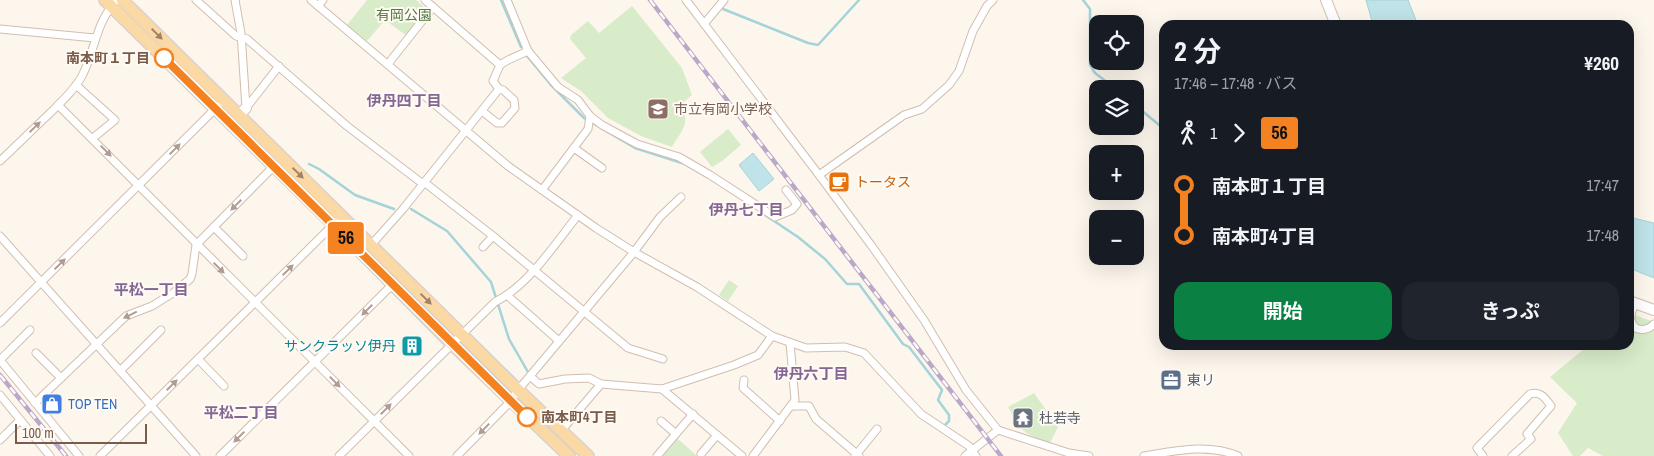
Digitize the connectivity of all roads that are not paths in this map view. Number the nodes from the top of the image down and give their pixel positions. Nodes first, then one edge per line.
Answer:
1 (122, 0) edge
2 (196, 0) edge
3 (235, 0) edge
4 (311, 0) edge
5 (425, 0) edge
6 (507, 0) edge
7 (686, 0) edge
8 (724, 0) edge
9 (993, 0) edge
10 (1326, 0) edge
11 (111, 2) edge
12 (320, 3) edge
13 (433, 8) junction
14 (1334, 20) edge
15 (704, 24) junction
16 (0, 29) edge
17 (240, 37) junction
18 (95, 38) junction
19 (528, 52) junction
20 (388, 64) junction
21 (500, 65) junction
22 (279, 66) junction
23 (76, 85) junction
24 (499, 89) junction
25 (224, 100) junction
26 (58, 105) junction
27 (215, 108) junction
28 (243, 111) junction
29 (482, 111) junction
30 (590, 117) junction
31 (467, 131) junction
32 (93, 138) junction
33 (574, 148) junction
34 (283, 158) junction
35 (0, 161) edge
36 (274, 166) junction
37 (602, 168) dead end
38 (819, 174) junction
39 (424, 183) junction
40 (139, 185) junction
41 (542, 190) junction
42 (786, 190) dead end
43 (681, 197) dead end
44 (578, 215) junction
45 (342, 216) junction
46 (334, 225) junction
47 (214, 227) junction
48 (0, 236) edge
49 (493, 236) junction
50 (372, 244) junction
51 (196, 245) junction
52 (483, 247) dead end
53 (634, 252) junction
54 (243, 256) dead end
55 (534, 270) junction
56 (401, 275) junction
57 (40, 282) junction
58 (392, 284) junction
59 (508, 296) junction
60 (255, 303) junction
61 (1634, 303) edge
62 (1654, 310) edge
63 (584, 313) junction
64 (0, 322) edge
65 (1654, 324) edge
66 (1634, 326) edge
67 (30, 330) dead end
68 (161, 330) dead end
69 (462, 334) junction
70 (772, 336) junction
71 (559, 341) junction
72 (790, 343) junction
73 (95, 344) junction
74 (452, 344) junction
75 (36, 353) dead end
76 (198, 359) junction
77 (663, 359) dead end
78 (0, 360) edge
79 (315, 362) junction
80 (120, 371) junction
81 (530, 376) junction
82 (61, 378) junction
83 (744, 380) dead end
84 (601, 384) junction
85 (224, 386) dead end
86 (662, 389) junction
87 (518, 390) junction
88 (0, 395) edge
89 (511, 401) junction
90 (35, 404) junction
91 (150, 406) junction
92 (791, 406) junction
93 (692, 414) junction
94 (20, 420) junction
95 (661, 421) dead end
96 (780, 421) junction
97 (374, 422) junction
98 (877, 429) dead end
99 (998, 430) junction
100 (561, 431) junction
101 (676, 434) junction
102 (717, 435) junction
103 (0, 440) edge
104 (572, 442) junction
105 (564, 454) edge
106 (701, 454) dead end
107 (974, 454) edge
108 (857, 455) edge
109 (50, 456) edge
110 (79, 456) edge
111 (100, 456) edge
112 (196, 456) edge
113 (220, 456) edge
114 (339, 456) edge
115 (408, 456) edge
116 (457, 456) edge
117 (588, 456) edge
118 (657, 456) edge
119 (742, 456) edge
120 (753, 456) edge
121 (965, 456) edge
122 (1089, 456) edge
123 (1144, 456) edge
124 (1238, 456) edge
125 (1483, 456) edge
126 (1512, 456) edge

1 -> 25 main road
2 - 17 street
3 - 17 street
4 - 12 street
5 - 13 street
6 - 19 street
7 - 15 street
8 - 15 street
9 - 38 street
10 - 14 street
11 - 18 street
11 - 27 main road
12 - 20 street
13 - 20 street
13 - 21 street
15 - 38 street
16 - 18 street
17 - 22 street
17 - 28 street
18 - 23 street
19 - 21 street
19 - 30 street
20 - 31 street
21 - 24 street
22 - 28 street
22 - 39 street
23 - 26 street
23 - 32 street
24 - 29 street
24 - 29 street
25 - 27 street
25 - 28 main road
26 - 32 street
35 -> 26 street
27 - 36 main road
40 -> 27 street
28 - 34 main road
29 - 31 street
30 - 33 street
30 - 42 street
31 - 39 street
31 - 41 street
32 -> 40 street
33 - 37 street
33 - 41 street
34 - 36 street
34 -> 45 main road
36 - 46 main road
36 -> 47 street
38 - 99 street
39 - 49 street
39 - 50 street
40 - 51 street
57 -> 40 street
41 - 44 street
43 - 53 street
44 - 53 street
44 - 55 street
45 - 46 street
45 - 50 main road
46 - 58 main road
60 -> 46 street
47 - 51 street
47 - 54 street
48 - 57 street
49 - 52 street
49 - 55 street
50 - 56 main road
51 -> 60 street
51 -> 73 street
53 - 63 street
53 - 70 street
55 - 59 street
55 - 63 street
56 - 58 street
56 -> 69 main road
57 - 64 street
57 - 73 street
58 - 74 main road
58 -> 79 street
59 - 69 street
59 - 71 street
60 - 76 street
60 - 79 street
61 - 62 street
63 - 71 street
63 - 77 street
65 - 66 street
67 - 78 street
68 - 80 street
69 - 74 street
69 - 87 main road
70 - 72 street
70 - 86 street
71 - 81 street
72 - 92 street
72 - 107 street
73 - 80 street
73 - 82 street
74 - 89 main road
97 -> 74 street
75 - 82 street
76 - 85 street
91 -> 76 street
78 - 90 street
79 -> 97 street
79 -> 113 street
80 - 91 street
81 - 84 street
81 - 87 street
82 - 90 street
83 - 96 street
84 - 86 street
84 - 100 street
86 - 93 street
87 - 89 street
87 - 100 main road
88 - 94 street
89 - 105 main road
89 -> 116 street
90 - 110 street
91 - 111 street
91 - 112 street
92 - 96 street
92 - 108 street
93 - 101 street
93 - 102 street
94 - 103 street
94 - 109 street
95 - 101 street
96 - 120 street
97 - 114 street
97 - 115 street
98 - 108 street
99 - 107 street
99 - 122 street
100 - 104 main road
101 - 118 street
102 - 106 street
102 - 119 street
104 - 105 street
104 - 117 main road
107 - 121 street
123 - 124 street
125 - 126 street

